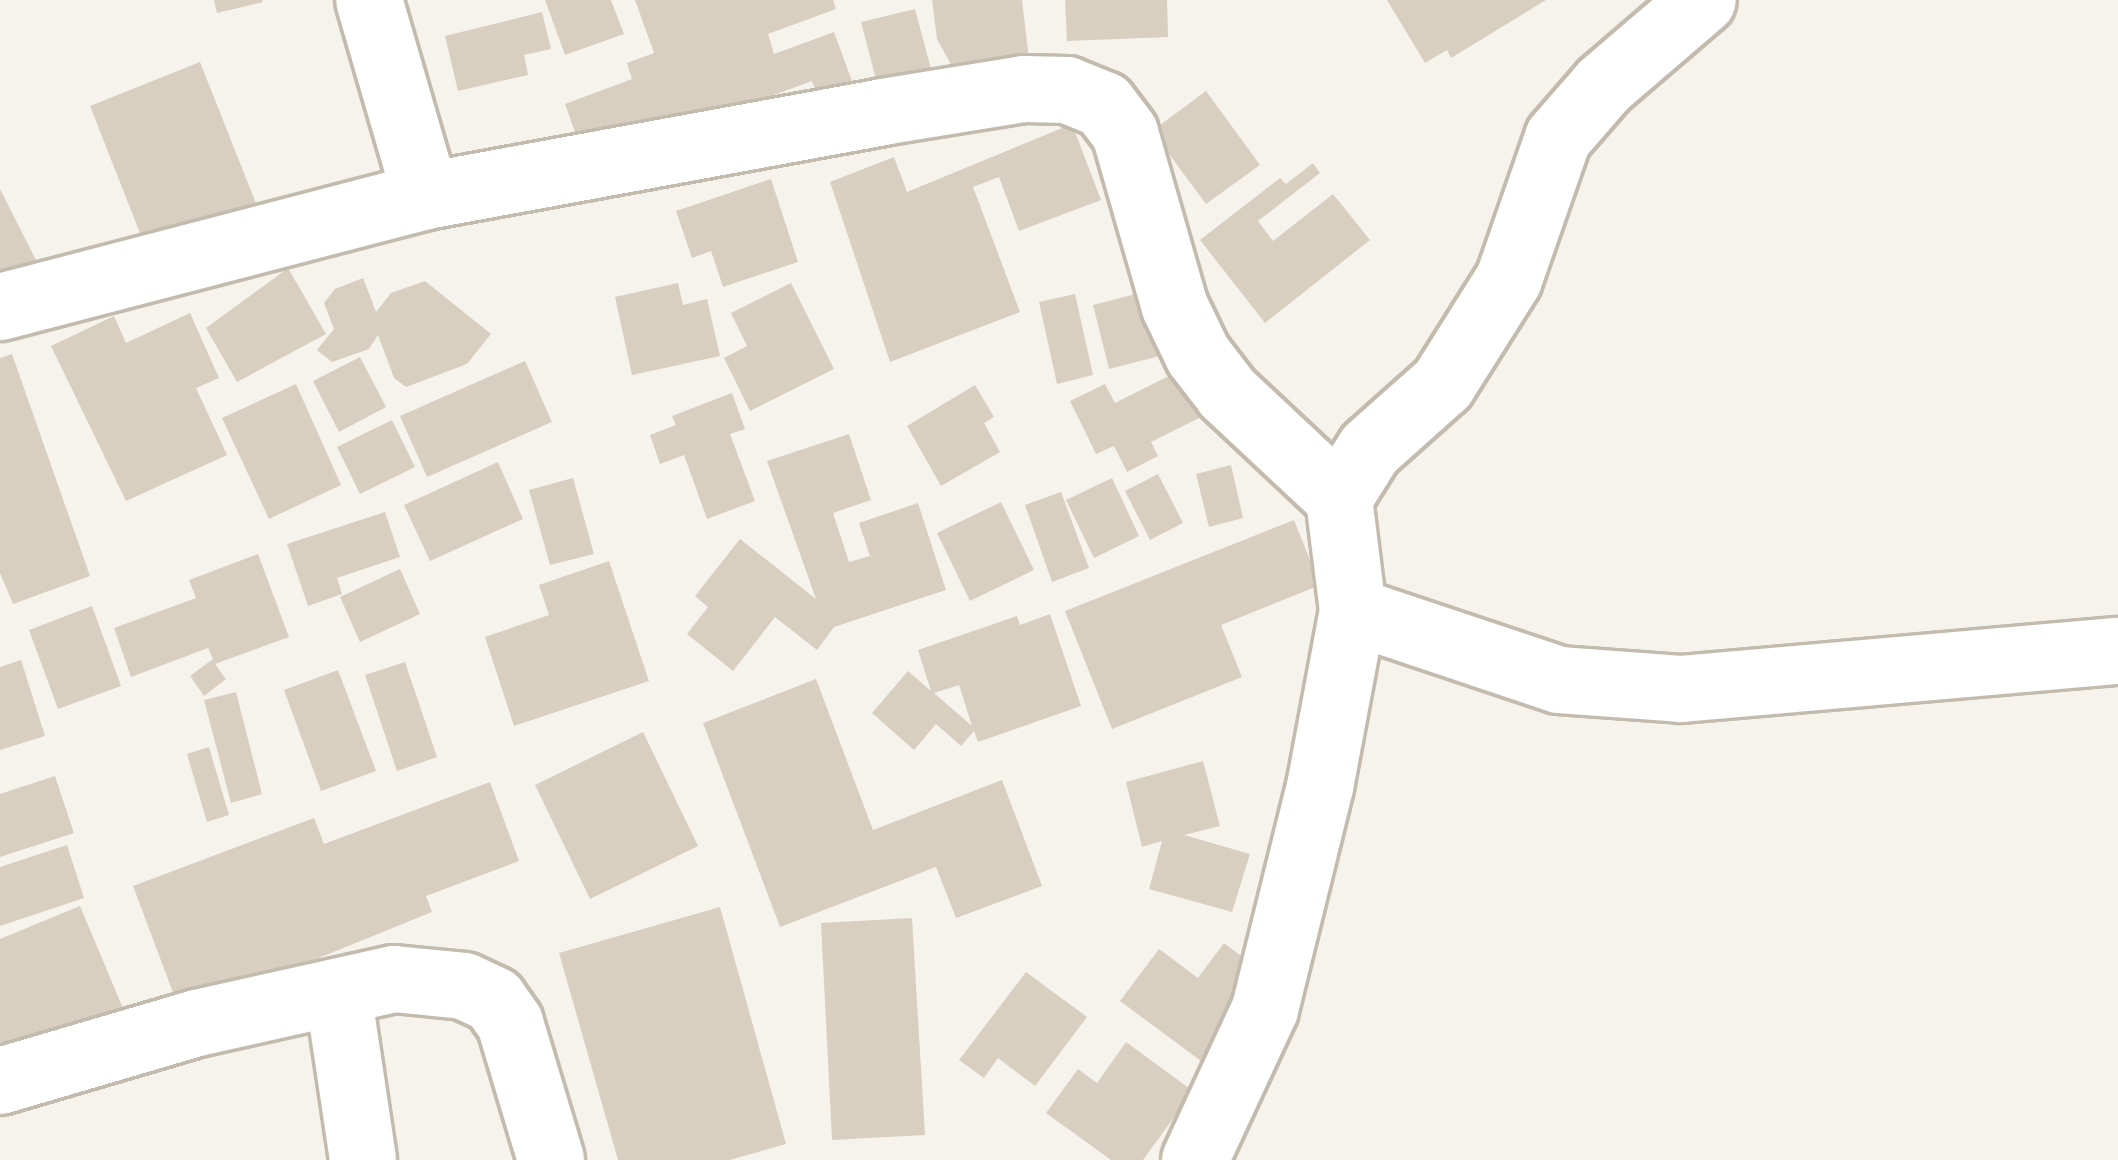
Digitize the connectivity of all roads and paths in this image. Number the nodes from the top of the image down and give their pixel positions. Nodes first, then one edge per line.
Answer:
1 (369, 0) edge
2 (1703, 0) edge
3 (426, 196) junction
4 (0, 307) edge
5 (1340, 498) junction
6 (1353, 611) junction
7 (2118, 651) edge
8 (338, 992) junction
9 (0, 1081) edge
10 (363, 1160) edge
11 (551, 1160) edge
12 (1195, 1160) edge

1 - 3 street
2 - 5 street
3 - 4 street
3 - 5 street
5 - 6 street
6 - 7 street
6 - 12 street
8 - 9 street
8 - 10 street
8 - 11 street

